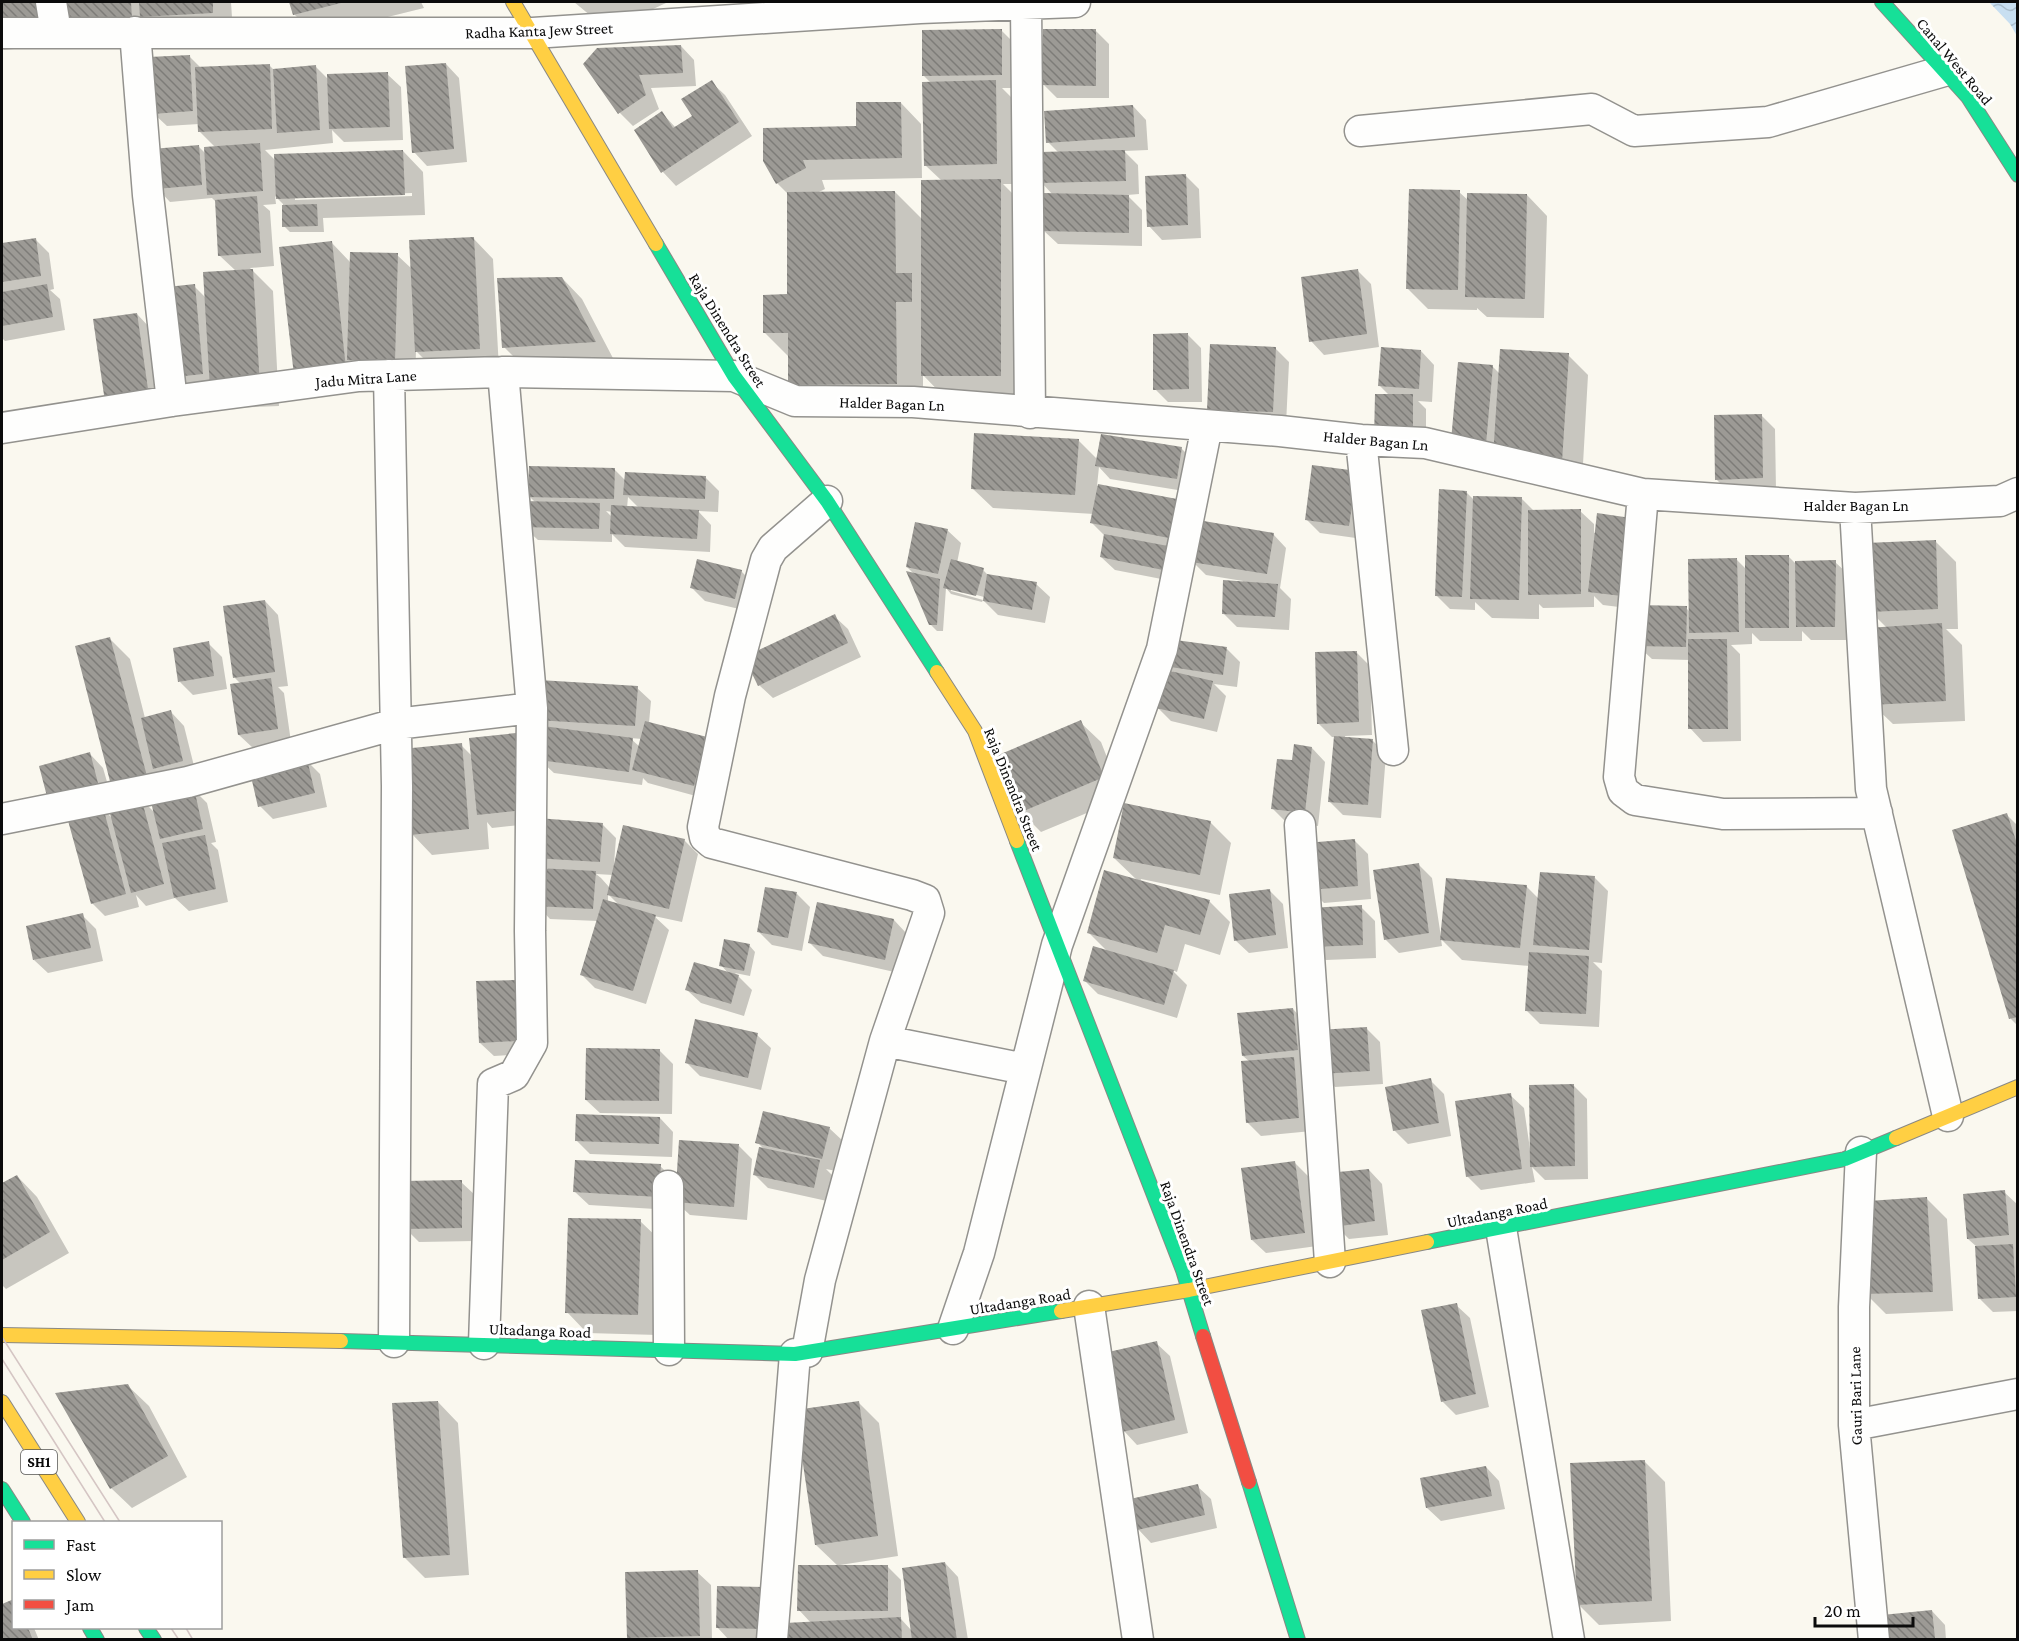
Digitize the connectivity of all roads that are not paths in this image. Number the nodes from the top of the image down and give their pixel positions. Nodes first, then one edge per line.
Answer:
1 (51, 2) edge
2 (513, 2) edge
3 (1076, 2) edge
4 (1882, 2) edge
5 (1026, 5) junction
6 (56, 32) junction
7 (135, 32) junction
8 (2, 33) edge
9 (532, 33) junction
10 (1944, 71) junction
11 (1360, 131) dead end
12 (2018, 176) edge
13 (503, 372) junction
14 (389, 375) junction
15 (734, 376) junction
16 (171, 401) junction
17 (1030, 413) junction
18 (1207, 426) junction
19 (2, 428) edge
20 (1361, 440) junction
21 (2018, 493) edge
22 (1643, 494) junction
23 (826, 501) junction
24 (1855, 508) junction
25 (532, 708) junction
26 (396, 724) junction
27 (1393, 750) dead end
28 (1877, 813) junction
29 (2, 819) edge
30 (1300, 825) dead end
31 (1057, 945) junction
32 (885, 1041) junction
33 (1025, 1069) junction
34 (2018, 1087) edge
35 (1948, 1116) junction
36 (1862, 1152) junction
37 (668, 1186) dead end
38 (1502, 1228) junction
39 (1330, 1262) junction
40 (1190, 1290) junction
41 (1089, 1306) junction
42 (953, 1329) junction
43 (2, 1335) edge
44 (394, 1342) junction
45 (484, 1344) junction
46 (669, 1350) junction
47 (801, 1353) junction
48 (2018, 1394) edge
49 (2, 1402) edge
50 (1854, 1425) junction
51 (2, 1489) edge
52 (22, 1521) edge
53 (77, 1521) edge
54 (772, 1640) edge
55 (1138, 1640) edge
56 (1298, 1640) edge
57 (1569, 1640) edge
58 (1874, 1640) edge

1 - 6 street
2 - 9 main road, Raja Dinendra Street
3 - 5 street, Radha Kanta Jew Street
4 - 10 main road, Canal West Road
5 - 9 street, Radha Kanta Jew Street
5 - 17 street
6 - 7 street, Radha Kanta Jew Street
6 - 8 street, Radha Kanta Jew Street
7 - 9 street, Radha Kanta Jew Street
7 - 16 street
9 - 15 main road, Raja Dinendra Street
10 - 11 street
10 - 12 main road, Canal West Road
13 - 14 street, Jadu Mitra Lane
13 - 15 street, Jadu Mitra Lane
13 - 25 street
14 - 16 street, Jadu Mitra Lane
14 - 26 street
15 - 17 street, Halder Bagan Ln
15 - 23 main road, Raja Dinendra Street
16 - 19 street, Jadu Mitra Lane
17 - 18 street, Halder Bagan Ln
18 - 20 street, Halder Bagan Ln
18 - 31 street
20 - 22 street, Halder Bagan Ln
20 - 27 street
21 - 24 street, Halder Bagan Ln
22 - 24 street, Halder Bagan Ln
22 - 28 street
23 - 31 main road, Raja Dinendra Street
23 - 32 street
24 - 28 street
25 - 26 street
25 - 45 street
26 - 29 street
26 - 44 street
28 - 35 street
30 - 39 street
31 - 33 street
31 - 40 main road, Raja Dinendra Street
32 - 33 street
32 - 47 street
33 - 42 street
34 - 35 main road, Ultadanga Road
35 - 36 main road, Ultadanga Road
36 - 38 main road, Ultadanga Road
36 - 50 street, Gauri Bari Lane
37 - 46 street
38 - 39 main road, Ultadanga Road
38 - 57 street
39 - 40 main road, Ultadanga Road
40 - 41 main road, Ultadanga Road
40 - 56 main road, Raja Dinendra Street
41 - 42 main road, Ultadanga Road
41 - 55 street
42 - 47 main road, Ultadanga Road
43 - 44 main road, Ultadanga Road
44 - 45 main road, Ultadanga Road
45 - 46 main road, Ultadanga Road
46 - 47 main road, Ultadanga Road
47 - 54 street
48 - 50 street
49 - 53 main road, SH1
50 - 58 street, Gauri Bari Lane
51 - 52 main road, SH1

